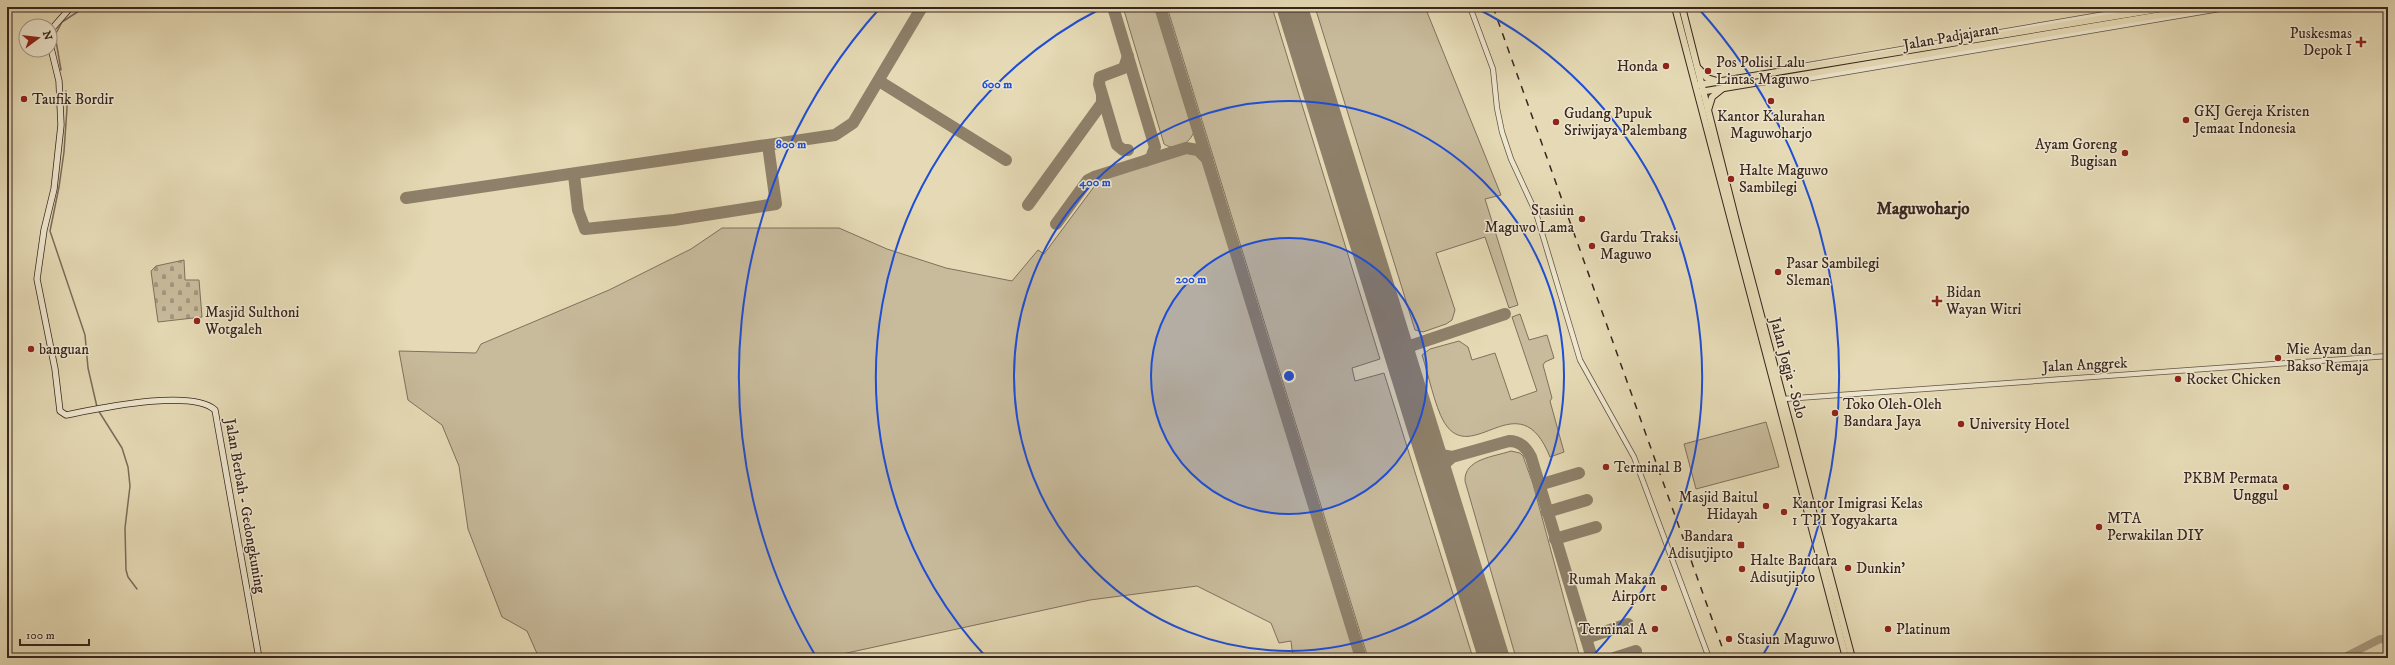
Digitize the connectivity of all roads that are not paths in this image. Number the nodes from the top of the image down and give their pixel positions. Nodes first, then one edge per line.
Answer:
1 (71, 7) edge
2 (1470, 7) edge
3 (1675, 7) edge
4 (1682, 7) edge
5 (2146, 7) edge
6 (2171, 7) edge
7 (2209, 7) edge
8 (2231, 7) edge
9 (2184, 13) junction
10 (58, 22) edge
11 (2040, 27) junction
12 (53, 58) edge
13 (1697, 66) junction
14 (1770, 73) junction
15 (1771, 80) junction
16 (1720, 82) junction
17 (1698, 85) junction
18 (1724, 88) junction
19 (1700, 92) junction
20 (1708, 114) junction
21 (2388, 356) edge
22 (1783, 399) junction
23 (259, 658) edge
24 (1709, 658) edge
25 (1846, 658) edge
26 (1852, 658) edge

1 - 10 main road
2 - 24 street
3 - 17 highway
4 - 13 highway
5 - 11 street
6 - 11 highway, Jalan Padjajaran
7 - 9 highway, Jalan Padjajaran
8 - 9 street
9 - 15 highway, Jalan Padjajaran
11 - 14 highway, Jalan Padjajaran
12 - 23 main road, Jalan Berbah - Gedongkuning
13 - 16 highway
13 - 17 highway
14 - 15 highway
14 - 16 highway, Jalan Padjajaran
15 - 18 highway, Jalan Padjajaran
16 - 17 highway, Jalan Padjajaran
17 - 19 highway, Jalan Jogja - Solo
18 - 19 highway, Jalan Padjajaran
18 - 20 highway
19 - 20 highway, Jalan Jogja - Solo
19 - 25 highway, Jalan Jogja - Solo
20 - 22 highway, Jalan Jogja - Solo
21 - 22 street, Jalan Anggrek
22 - 26 highway, Jalan Jogja - Solo

